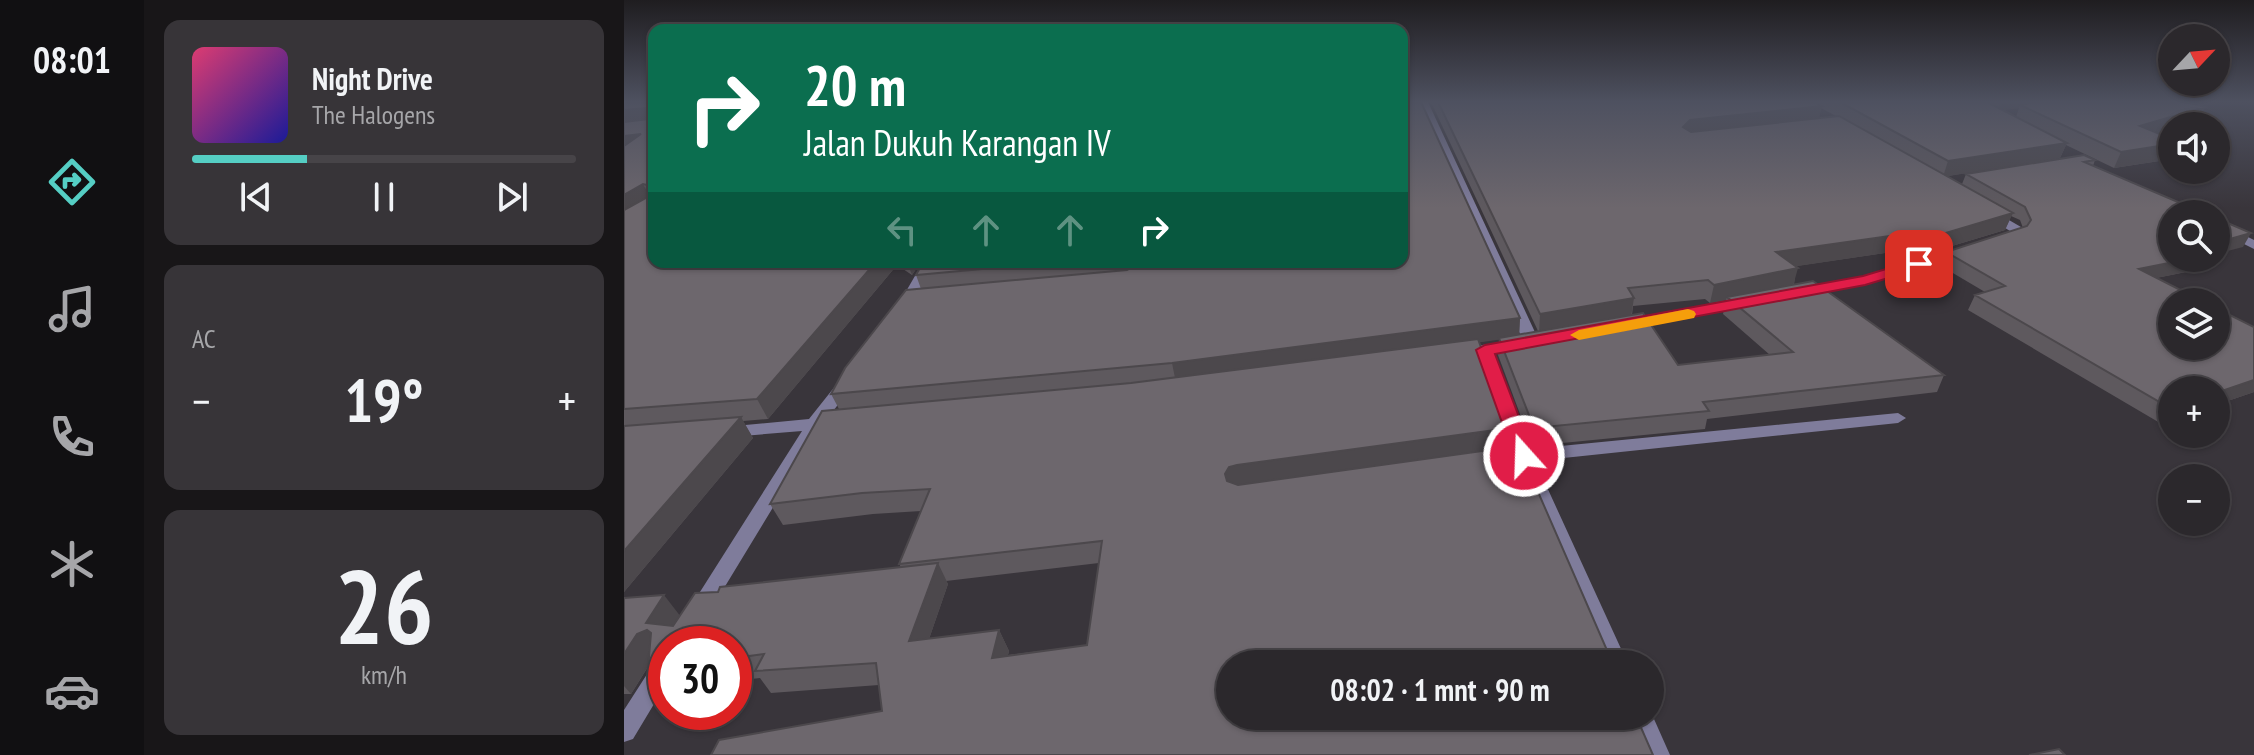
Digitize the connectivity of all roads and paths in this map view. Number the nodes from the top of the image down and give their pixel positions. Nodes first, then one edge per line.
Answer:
1 (1440, 137) edge
2 (1981, 207) edge
3 (2230, 232) edge
4 (2254, 245) edge
5 (928, 268) edge
6 (1790, 295) edge
7 (1760, 300) edge
8 (891, 323) edge
9 (1609, 329) edge
10 (1485, 350) junction
11 (1438, 356) edge
12 (858, 367) edge
13 (1898, 418) dead end
14 (846, 422) edge
15 (814, 425) junction
16 (719, 432) edge
17 (1524, 456) junction
18 (1497, 459) edge
19 (689, 626) edge
20 (1611, 650) edge
21 (648, 693) edge
22 (1647, 730) edge
23 (624, 731) edge
24 (1658, 755) edge

1 - 10 street
2 - 6 street
3 - 4 street
5 - 8 street
7 - 9 street
10 - 11 street
10 - 17 street
12 - 15 street
13 - 17 street
14 - 15 street
15 - 16 street
15 - 19 street
17 - 18 street
17 - 20 street
21 - 23 street
22 - 24 street

